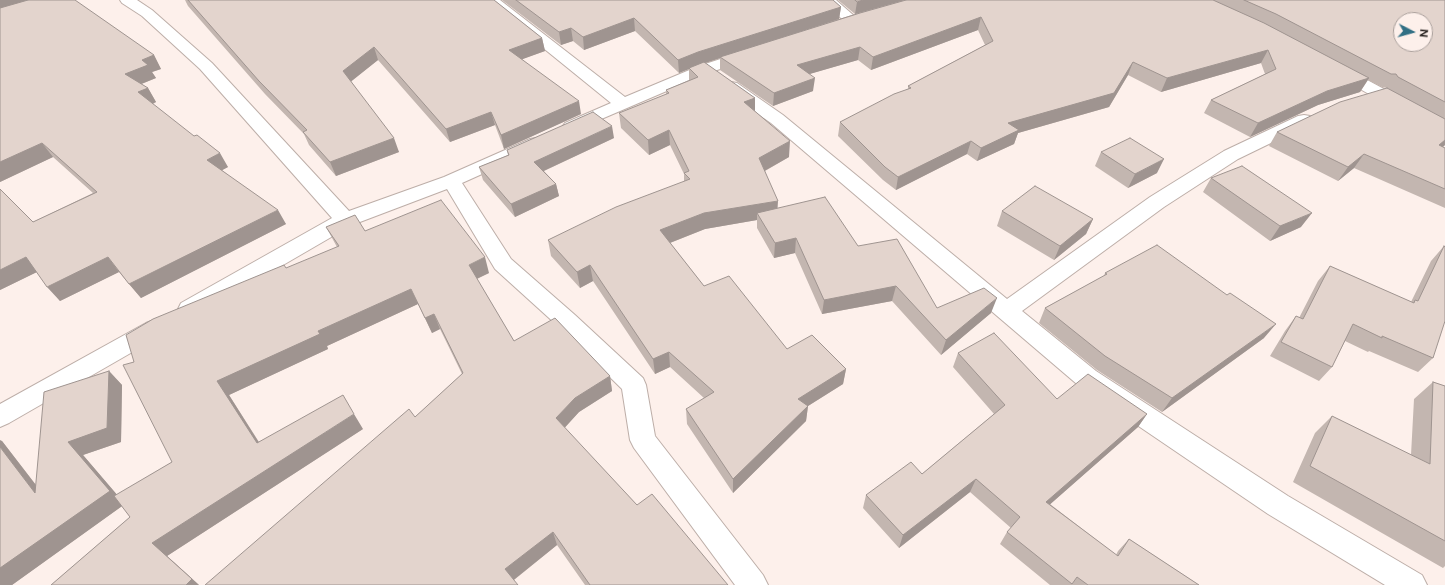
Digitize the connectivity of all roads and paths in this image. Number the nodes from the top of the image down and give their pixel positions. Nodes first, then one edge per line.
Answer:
1 (127, 0) edge
2 (491, 0) edge
3 (827, 0) edge
4 (831, 28) edge
5 (764, 50) edge
6 (1325, 64) edge
7 (705, 69) junction
8 (1380, 93) junction
9 (1360, 100) edge
10 (623, 104) junction
11 (1318, 114) edge
12 (1445, 129) edge
13 (451, 181) junction
14 (345, 220) junction
15 (1006, 311) junction
16 (0, 416) edge
17 (753, 585) edge
18 (1412, 585) edge

1 - 14 street
2 - 10 street
3 - 4 street
5 - 7 street
6 - 8 street
7 - 10 street
7 - 15 street
8 - 9 street
8 - 12 street
10 - 13 street
11 - 15 street
13 - 14 street
13 - 17 street
14 - 16 street
15 - 18 street

